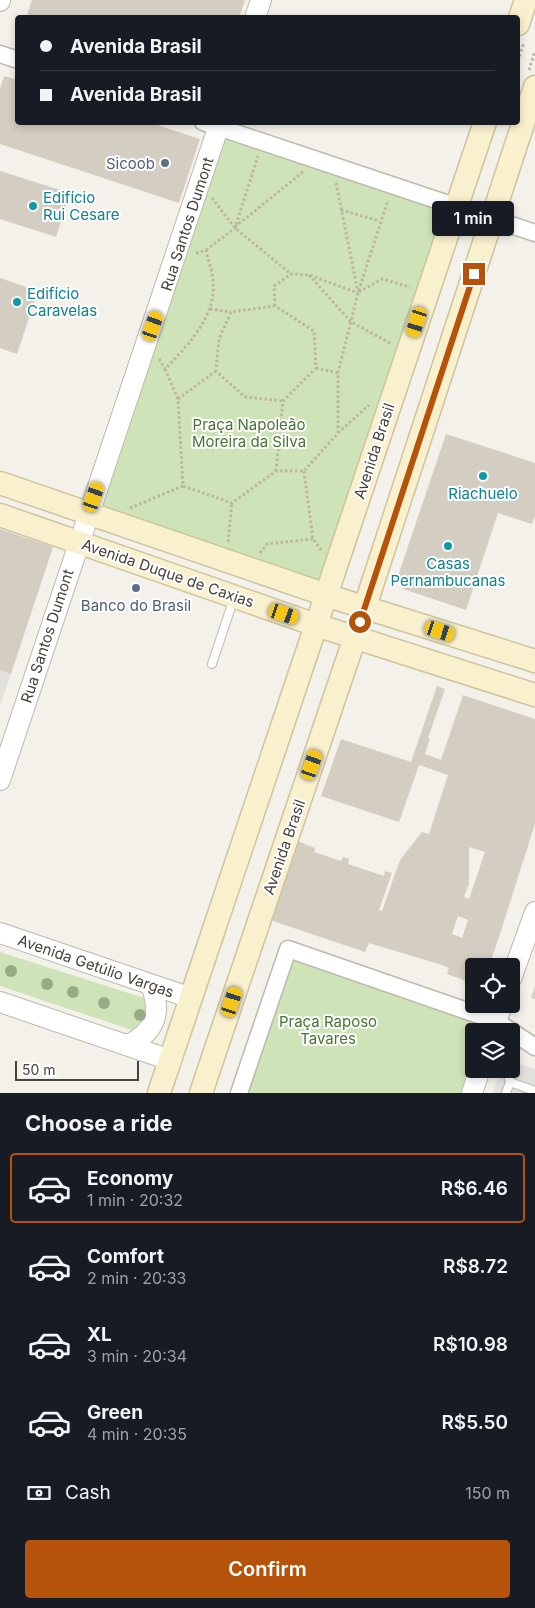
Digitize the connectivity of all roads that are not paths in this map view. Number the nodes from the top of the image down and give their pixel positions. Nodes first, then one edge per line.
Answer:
1 (261, 0) edge
2 (526, 0) edge
3 (256, 15) edge
4 (520, 18) edge
5 (0, 54) edge
6 (15, 59) edge
7 (535, 88) edge
8 (214, 125) edge
9 (217, 125) edge
10 (483, 125) edge
11 (456, 206) junction
12 (493, 219) junction
13 (535, 233) edge
14 (0, 483) edge
15 (0, 515) edge
16 (96, 516) junction
17 (78, 542) junction
18 (187, 547) junction
19 (231, 595) junction
20 (326, 595) junction
21 (364, 607) junction
22 (316, 625) junction
23 (354, 638) junction
24 (535, 661) edge
25 (212, 664) dead end
26 (535, 665) edge
27 (476, 675) junction
28 (535, 695) edge
29 (0, 780) edge
30 (535, 912) edge
31 (0, 933) edge
32 (519, 958) edge
33 (151, 985) junction
34 (191, 998) junction
35 (0, 1002) edge
36 (497, 1019) edge
37 (128, 1045) junction
38 (535, 1047) edge
39 (170, 1060) junction
40 (477, 1078) edge
41 (509, 1078) edge
42 (510, 1082) junction
43 (535, 1091) edge
44 (159, 1093) edge
45 (201, 1093) edge
46 (239, 1093) edge
47 (472, 1093) edge
48 (506, 1093) edge

1 - 3 street
2 - 4 main road
5 - 6 street
7 - 12 main road, Avenida Brasil
8 - 16 street, Rua Santos Dumont
9 - 11 street
10 - 11 main road, Avenida Brasil
11 - 12 street
11 - 20 main road, Avenida Brasil
12 - 13 street
12 - 21 main road, Avenida Brasil
14 - 16 main road, Avenida Duque de Caxias
15 - 17 main road, Avenida Duque de Caxias
16 - 17 street, Rua Santos Dumont
16 - 18 main road, Avenida Duque de Caxias
17 - 19 main road, Avenida Duque de Caxias
17 - 29 street, Rua Santos Dumont
18 - 19 main road
18 - 20 main road, Avenida Duque de Caxias
19 - 22 main road, Avenida Duque de Caxias
19 - 25 lane
20 - 21 main road, Avenida Duque de Caxias
20 - 22 main road, Avenida Brasil
21 - 23 main road, Avenida Brasil
21 - 24 main road, Avenida Duque de Caxias
22 - 23 main road, Avenida Duque de Caxias
22 - 34 main road, Avenida Brasil
23 - 27 main road, Avenida Duque de Caxias
23 - 45 main road, Avenida Brasil
26 - 27 main road
27 - 28 main road, Avenida Duque de Caxias
30 - 32 street
31 - 33 street, Avenida Getúlio Vargas
33 - 34 street, Avenida Getúlio Vargas
33 - 37 street
34 - 39 main road, Avenida Brasil
35 - 37 street
36 - 38 street
36 - 46 street
37 - 39 street
39 - 44 main road, Avenida Brasil
40 - 47 street
41 - 42 lane
42 - 43 lane
42 - 48 lane

